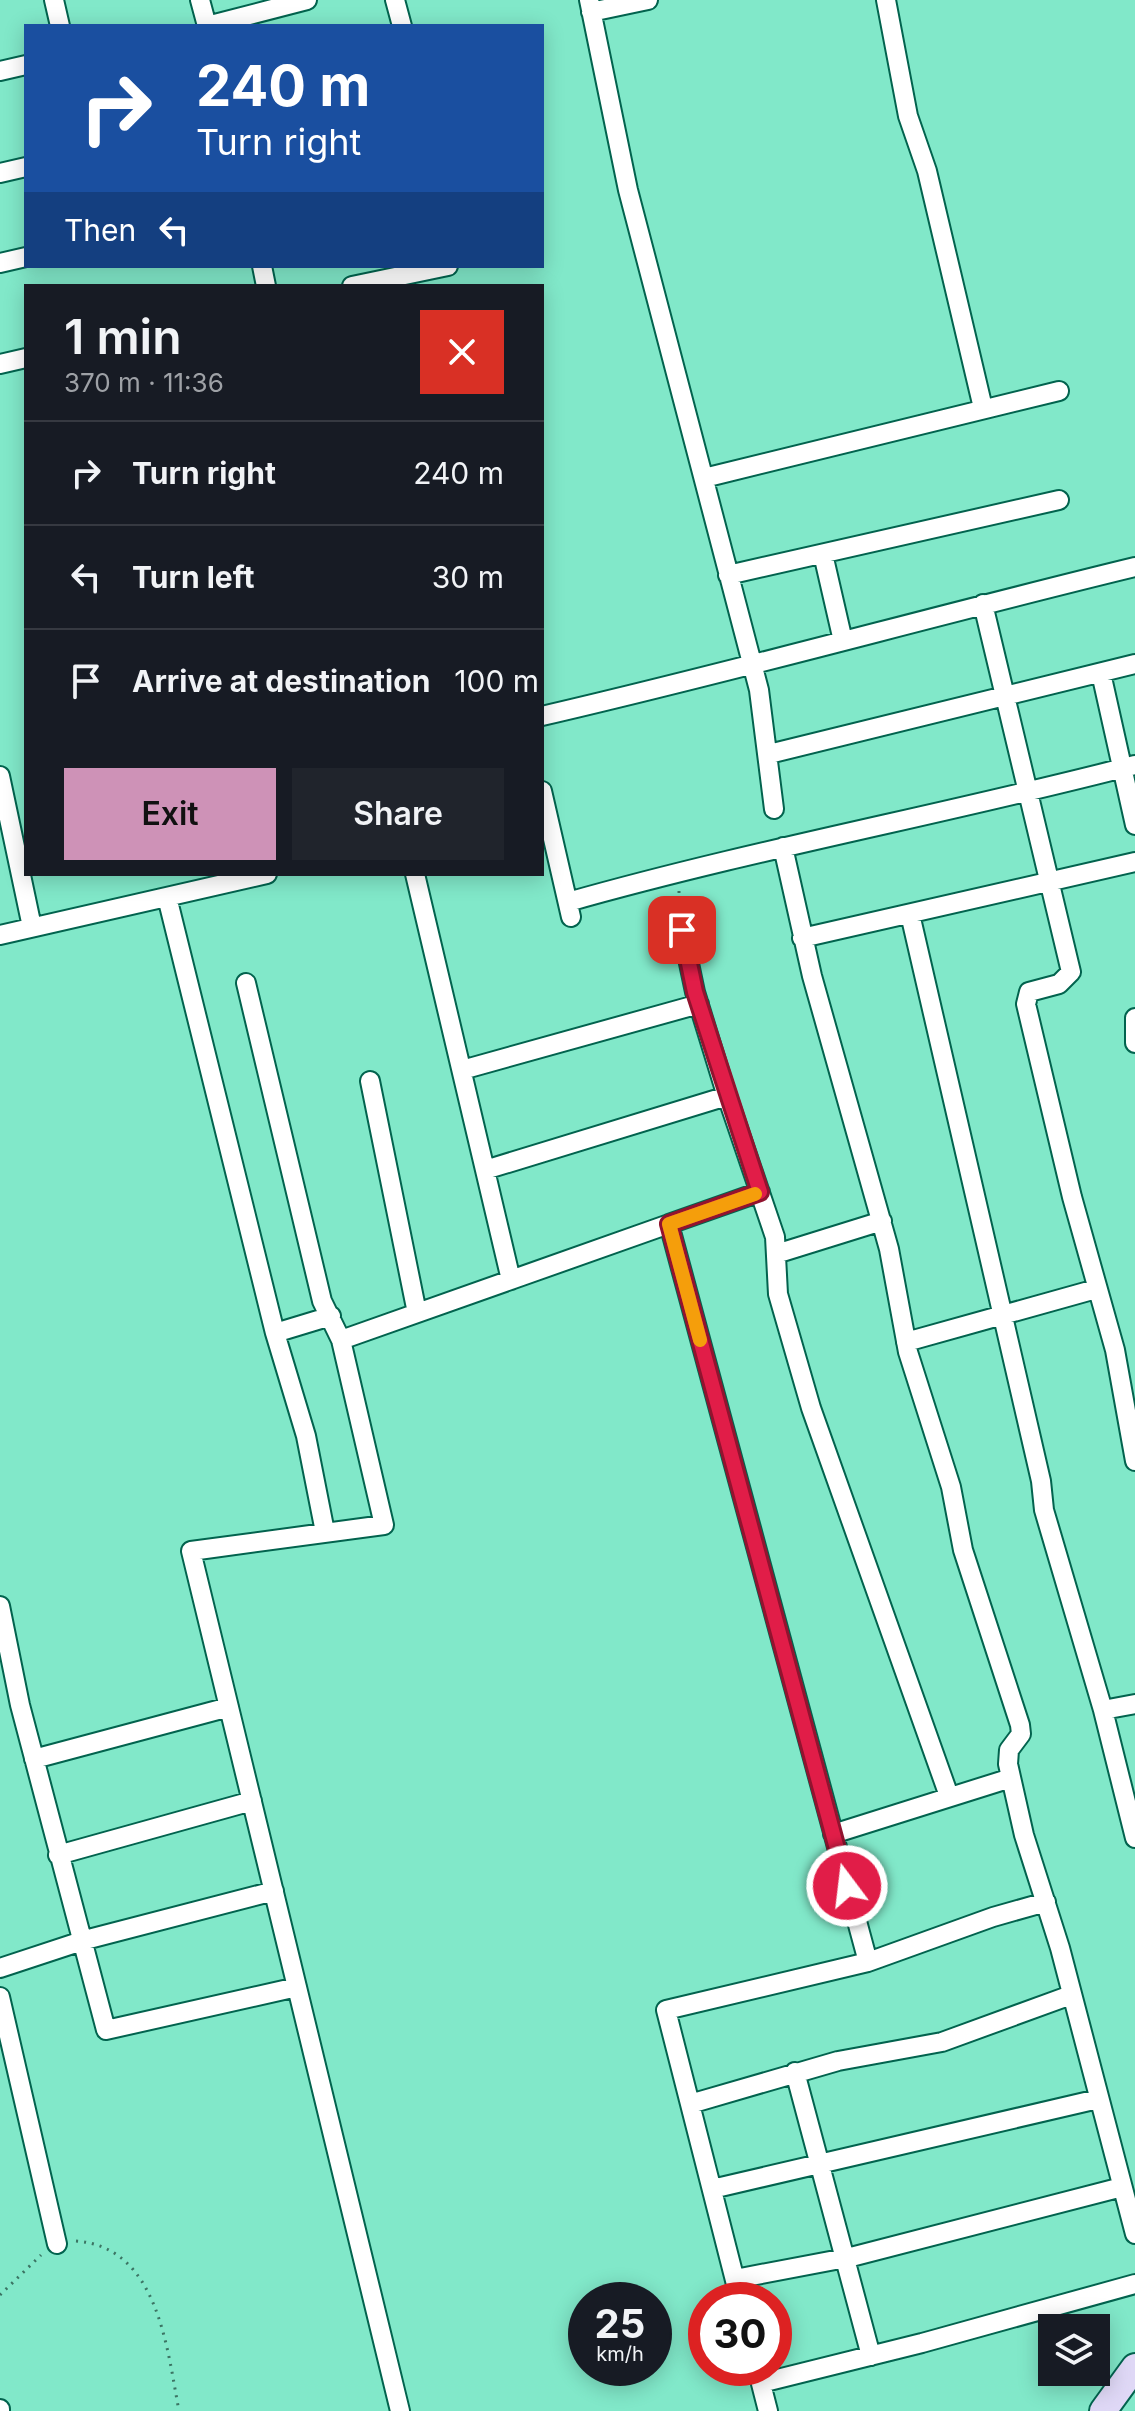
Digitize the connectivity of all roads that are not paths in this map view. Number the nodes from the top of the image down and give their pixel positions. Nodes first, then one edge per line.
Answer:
1 (54, 0) edge
2 (200, 0) edge
3 (307, 0) edge
4 (395, 0) edge
5 (648, 0) edge
6 (886, 0) edge
7 (590, 6) edge
8 (60, 24) edge
9 (206, 24) edge
10 (215, 24) edge
11 (401, 24) edge
12 (24, 65) edge
13 (0, 71) edge
14 (24, 167) edge
15 (0, 173) edge
16 (24, 257) edge
17 (0, 263) edge
18 (438, 268) edge
19 (362, 284) edge
20 (24, 358) edge
21 (0, 364) edge
22 (1059, 391) dead end
23 (983, 408) junction
24 (704, 478) junction
25 (1059, 500) dead end
26 (823, 554) junction
27 (1135, 567) edge
28 (728, 575) junction
29 (983, 604) junction
30 (843, 641) junction
31 (1135, 664) edge
32 (751, 668) junction
33 (1101, 673) junction
34 (1005, 696) junction
35 (544, 716) edge
36 (769, 754) junction
37 (1128, 767) edge
38 (0, 776) edge
39 (1028, 791) junction
40 (774, 809) dead end
41 (544, 812) edge
42 (1135, 825) edge
43 (13, 836) edge
44 (783, 847) junction
45 (1135, 862) edge
46 (258, 876) edge
47 (415, 876) edge
48 (1051, 881) junction
49 (167, 897) junction
50 (910, 914) junction
51 (32, 927) junction
52 (682, 930) road end
53 (0, 935) edge
54 (802, 938) junction
55 (246, 983) dead end
56 (699, 1004) junction
57 (1135, 1018) edge
58 (1135, 1043) edge
59 (462, 1070) junction
60 (370, 1081) dead end
61 (727, 1096) junction
62 (485, 1170) junction
63 (760, 1192) junction
64 (882, 1221) junction
65 (669, 1224) junction
66 (776, 1254) junction
67 (511, 1280) junction
68 (1096, 1289) junction
69 (417, 1313) junction
70 (331, 1316) junction
71 (1000, 1316) junction
72 (275, 1333) junction
73 (341, 1340) junction
74 (906, 1342) junction
75 (1135, 1461) edge
76 (325, 1532) junction
77 (0, 1606) edge
78 (1135, 1704) edge
79 (229, 1707) junction
80 (1103, 1710) junction
81 (34, 1759) junction
82 (1011, 1778) junction
83 (949, 1796) junction
84 (252, 1801) junction
85 (833, 1834) junction
86 (1135, 1838) edge
87 (58, 1855) junction
88 (274, 1891) junction
89 (1046, 1902) junction
90 (80, 1943) junction
91 (868, 1962) junction
92 (0, 1968) edge
93 (297, 1987) junction
94 (1071, 1995) junction
95 (0, 1997) edge
96 (795, 2072) junction
97 (1098, 2099) junction
98 (690, 2104) junction
99 (820, 2163) junction
100 (1122, 2187) junction
101 (712, 2189) junction
102 (1135, 2234) edge
103 (57, 2244) road end
104 (845, 2259) junction
105 (735, 2279) junction
106 (736, 2282) edge
107 (1135, 2284) edge
108 (871, 2356) junction
109 (1135, 2367) edge
110 (792, 2370) edge
111 (762, 2386) edge
112 (400, 2411) edge
113 (768, 2411) edge
114 (1103, 2411) edge

1 - 8 street
2 - 9 street
3 - 10 street
4 - 11 street
5 - 7 street
6 - 23 street
7 - 24 street
12 - 13 street
14 - 15 street
16 - 17 street
18 - 19 street
20 - 21 street
22 - 23 street
23 - 24 street
24 - 28 street
25 - 26 street
26 - 28 street
26 - 30 street
27 - 29 street
28 - 32 street
29 - 30 street
29 - 34 street
30 - 32 street
31 - 33 street
32 - 35 street
32 - 36 street
33 - 34 street
33 - 37 street
34 - 36 street
34 - 39 street
36 - 40 street
37 - 39 street
37 - 42 street
38 - 43 street
39 - 44 street
39 - 48 street
41 - 44 street
43 - 51 street
44 - 54 street
45 - 48 street
46 - 49 street
47 - 59 street
48 - 50 street
48 - 68 street
49 - 51 street
49 - 72 street
50 - 54 street
50 - 71 street
51 - 53 street
52 - 56 street
54 - 64 street
55 - 70 street
56 - 59 street
56 - 61 street
57 - 58 street
59 - 62 street
60 - 69 street
61 - 62 street
61 - 63 street
62 - 67 street
63 - 65 street
63 - 66 street
64 - 66 street
64 - 74 street
65 - 67 street
65 - 85 street
66 - 83 street
67 - 69 street
68 - 71 street
68 - 75 street
69 - 73 street
70 - 72 street
70 - 73 street
71 - 74 street
71 - 80 street
72 - 76 street
73 - 76 street
74 - 82 street
76 - 79 street
77 - 81 street
78 - 80 street
79 - 81 street
79 - 84 street
80 - 86 street
81 - 87 street
82 - 83 street
82 - 89 street
83 - 85 street
84 - 87 street
84 - 88 street
85 - 91 street
87 - 90 street
88 - 90 street
88 - 93 street
89 - 91 street
89 - 94 street
90 - 92 street
90 - 93 street
91 - 98 street
93 - 112 street
94 - 96 street
94 - 97 street
95 - 103 street
96 - 98 street
96 - 99 street
97 - 99 street
97 - 100 street
98 - 101 street
99 - 101 street
99 - 104 street
100 - 102 street
100 - 104 street
101 - 105 street
104 - 105 street
104 - 108 street
105 - 106 street
107 - 108 street
108 - 110 street
109 - 114 main road
111 - 113 street

